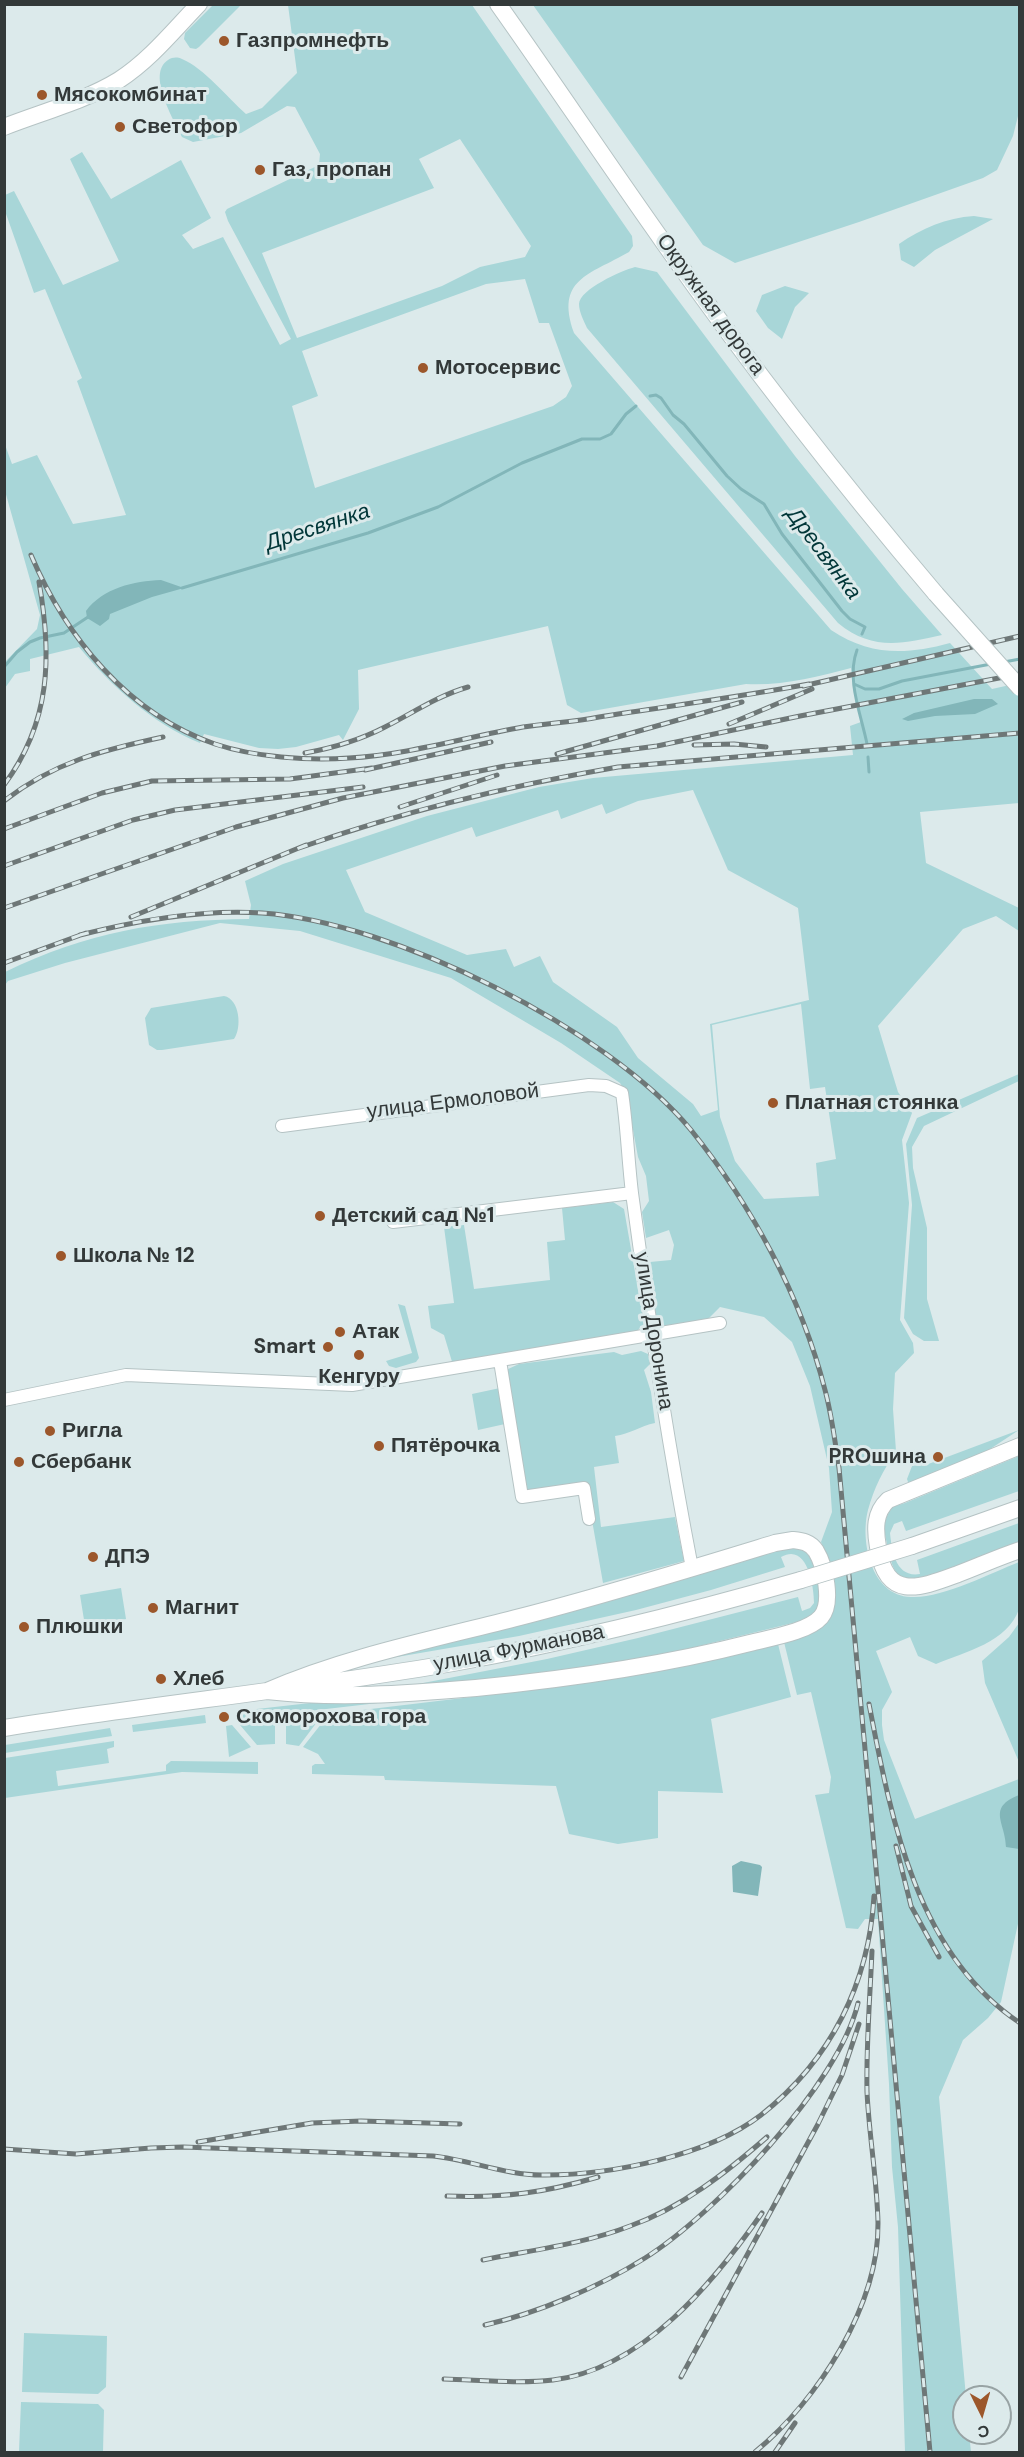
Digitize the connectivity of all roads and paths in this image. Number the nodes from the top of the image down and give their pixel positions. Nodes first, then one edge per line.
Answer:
1 (199, 4) edge
2 (498, 4) edge
3 (4, 127) edge
4 (1020, 688) edge
5 (622, 1093) joint
6 (282, 1126) dead end
7 (632, 1192) junction
8 (393, 1222) dead end
9 (720, 1323) dead end
10 (653, 1334) junction
11 (500, 1361) junction
12 (4, 1400) edge
13 (1020, 1446) edge
14 (1020, 1508) edge
15 (589, 1519) dead end
16 (1020, 1550) edge
17 (692, 1568) junction
18 (369, 1655) junction
19 (371, 1676) junction
20 (267, 1692) junction
21 (372, 1696) junction
22 (4, 1728) edge

1 - 3 main road
2 - 4 main road, Окружная дорога, bridge
5 - 6 street, улица Ермоловой
5 - 7 street, улица Доронина
7 - 8 street
7 - 10 street, улица Доронина
9 - 10 street
10 - 11 street
10 - 17 street, улица Доронина
11 - 12 street
11 - 15 street
13 - 16 main road
14 - 19 main road, улица Фурманова, bridge
17 - 18 main road
17 - 21 main road
18 - 19 main road
18 - 20 main road
19 - 20 main road, улица Фурманова
19 - 21 main road
20 - 21 main road
20 - 22 main road, улица Фурманова

